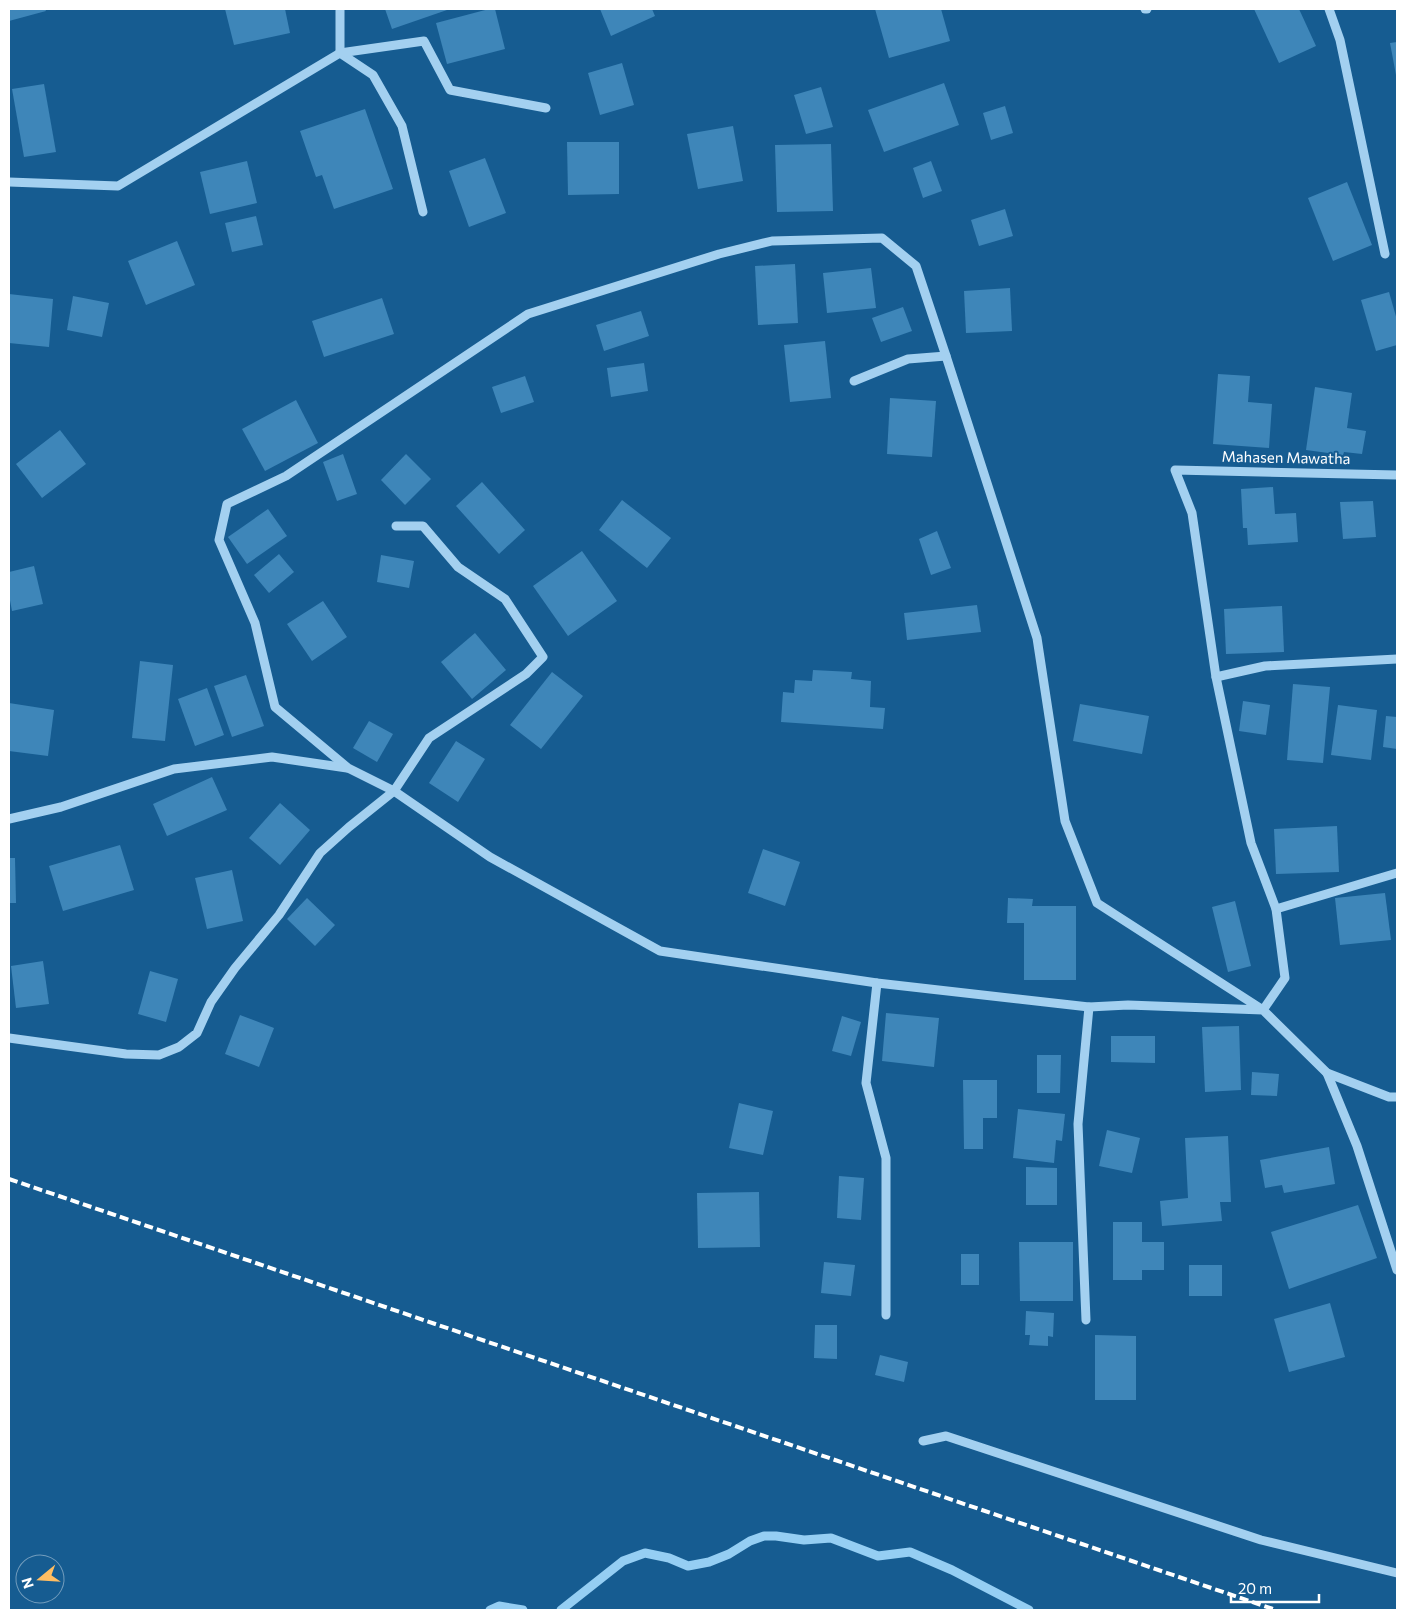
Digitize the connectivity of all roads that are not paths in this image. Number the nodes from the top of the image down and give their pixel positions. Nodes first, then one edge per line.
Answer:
1 (340, 9) edge
2 (1330, 9) edge
3 (340, 53) junction
4 (546, 108) dead end
5 (9, 182) edge
6 (423, 212) dead end
7 (1385, 254) dead end
8 (946, 356) junction
9 (854, 382) dead end
10 (1397, 475) edge
11 (396, 526) dead end
12 (1397, 660) edge
13 (1216, 677) junction
14 (348, 768) junction
15 (394, 791) junction
16 (9, 819) edge
17 (1397, 873) edge
18 (1276, 909) junction
19 (877, 983) junction
20 (1089, 1007) junction
21 (1263, 1010) junction
22 (9, 1038) edge
23 (1327, 1073) junction
24 (1397, 1097) edge
25 (1397, 1270) edge
26 (886, 1315) dead end
27 (1086, 1320) dead end
28 (923, 1441) dead end
29 (1397, 1573) edge

1 - 3 street
2 - 7 street
3 - 4 street
3 - 5 street
3 - 6 street
8 - 9 street
8 - 14 street
8 - 21 street
10 - 13 street, Mahasen Mawatha
11 - 15 street
12 - 13 street
13 - 18 street
14 - 15 street
14 - 16 street
15 - 19 street
15 - 22 street
17 - 18 street
18 - 21 street
19 - 20 street
19 - 26 street
20 - 21 street
20 - 27 street
21 - 23 street
23 - 24 street
23 - 25 street
28 - 29 street

